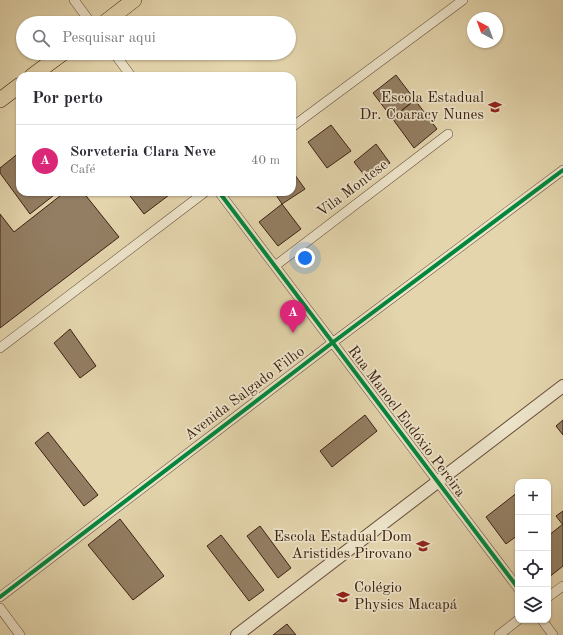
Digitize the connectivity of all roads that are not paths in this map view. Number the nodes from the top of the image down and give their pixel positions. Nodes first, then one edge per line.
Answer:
1 (74, 0) edge
2 (134, 0) edge
3 (463, 0) edge
4 (86, 16) edge
5 (113, 16) edge
6 (54, 60) edge
7 (119, 60) edge
8 (37, 72) edge
9 (128, 72) edge
10 (16, 88) edge
11 (0, 100) edge
12 (296, 124) edge
13 (448, 134) dead end
14 (563, 170) edge
15 (200, 196) edge
16 (222, 196) edge
17 (275, 266) junction
18 (332, 343) junction
19 (0, 348) edge
20 (563, 386) edge
21 (436, 482) junction
22 (563, 586) edge
23 (517, 587) edge
24 (551, 595) edge
25 (0, 597) edge
26 (0, 608) edge
27 (515, 622) edge
28 (544, 623) edge
29 (20, 635) edge
30 (237, 635) edge
31 (499, 635) edge
32 (553, 635) edge

1 - 4 street
2 - 5 main road
3 - 12 street
6 - 8 main road
7 - 9 street
10 - 11 main road
13 - 17 street, Vila Montese
14 - 18 street, Avenida Salgado Filho
15 - 19 street
16 - 17 street, Rua Manoel Eudóxio Pereira
17 - 18 street, Rua Manoel Eudóxio Pereira
18 - 21 street, Rua Manoel Eudóxio Pereira
18 - 25 street, Avenida Salgado Filho
20 - 21 street
21 - 23 street, Rua Manoel Eudóxio Pereira
21 - 30 street
22 - 24 street
26 - 29 street
27 - 31 street
28 - 32 street

